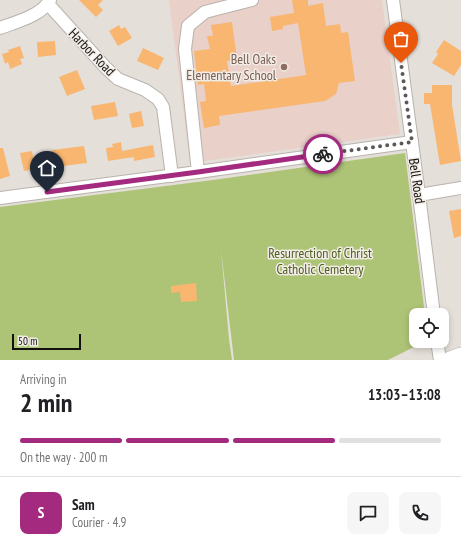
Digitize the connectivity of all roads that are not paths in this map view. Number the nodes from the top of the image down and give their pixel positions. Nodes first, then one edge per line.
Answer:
1 (252, 0) edge
2 (392, 0) edge
3 (49, 2) edge
4 (0, 28) edge
5 (412, 142) junction
6 (198, 172) junction
7 (172, 176) junction
8 (461, 188) edge
9 (419, 195) junction
10 (0, 198) edge
11 (433, 308) edge
12 (438, 348) edge
13 (461, 356) edge
14 (440, 360) edge
15 (450, 360) edge

1 - 6 street
2 - 5 street, Bell Road
3 - 4 street
3 - 7 street, Harbor Road
5 - 6 street
5 - 9 street, Bell Road
6 - 7 street
7 - 10 street
8 - 9 street
9 - 11 street, Bell Road
12 - 14 street
13 - 15 highway

